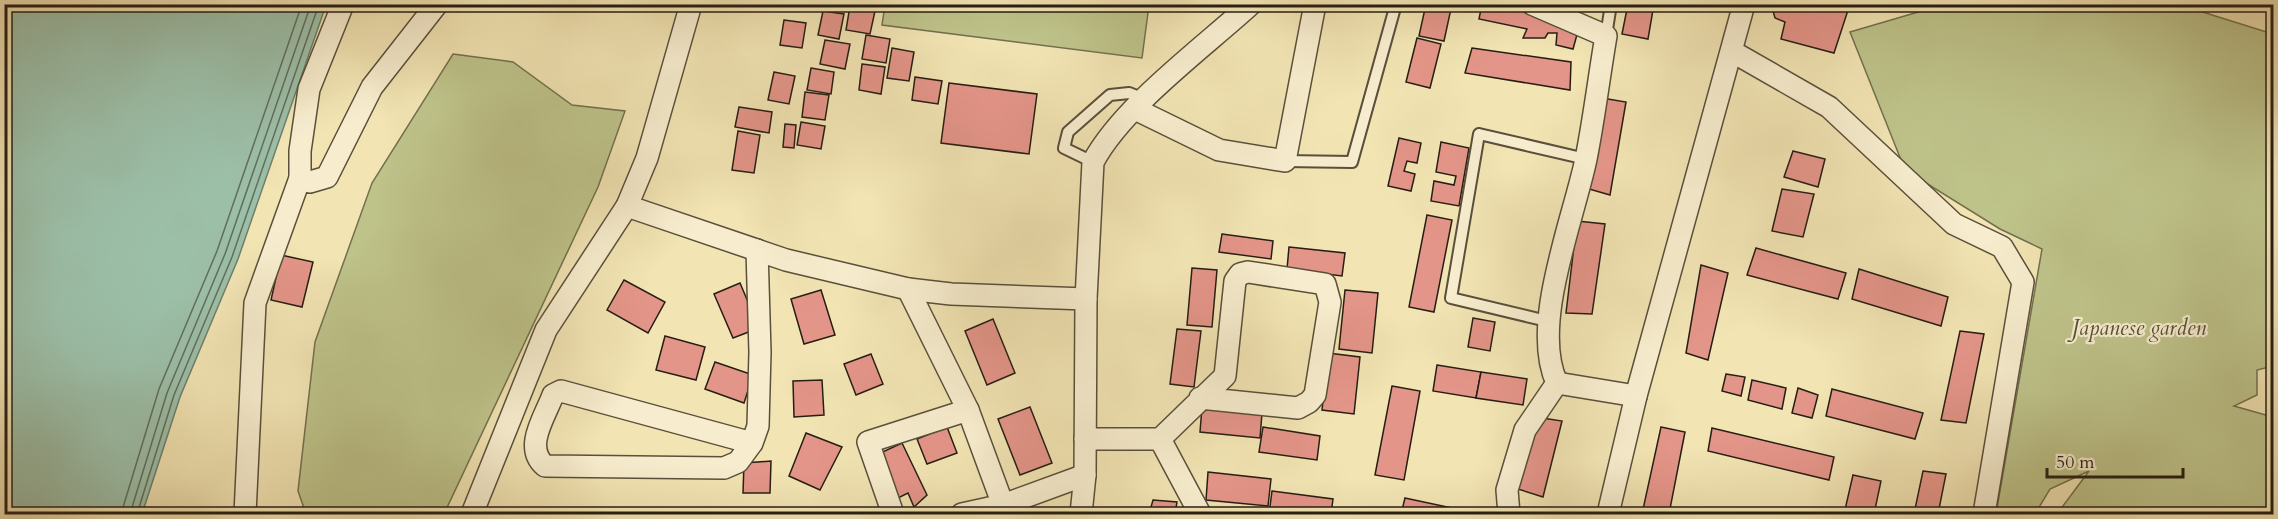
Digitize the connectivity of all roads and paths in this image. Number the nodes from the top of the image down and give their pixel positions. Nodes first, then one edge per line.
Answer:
1 (343, 4) edge
2 (437, 4) edge
3 (691, 4) edge
4 (1251, 4) edge
5 (1315, 4) edge
6 (1396, 4) edge
7 (1532, 4) edge
8 (1611, 4) edge
9 (1744, 4) edge
10 (1606, 36) junction
11 (1733, 52) junction
12 (1140, 104) junction
13 (1586, 159) junction
14 (1285, 161) junction
15 (1093, 162) junction
16 (300, 178) junction
17 (627, 206) junction
18 (757, 250) junction
19 (908, 289) junction
20 (1086, 299) junction
21 (1547, 321) junction
22 (1557, 383) junction
23 (1636, 396) junction
24 (1200, 398) junction
25 (968, 410) junction
26 (1085, 439) junction
27 (1160, 439) junction
28 (752, 442) junction
29 (1084, 475) junction
30 (1003, 505) junction
31 (245, 514) edge
32 (472, 514) edge
33 (893, 514) edge
34 (962, 514) edge
35 (1081, 514) edge
36 (1200, 514) edge
37 (1509, 514) edge
38 (1608, 514) edge
39 (1984, 514) edge

1 - 16 street
2 - 16 street
3 - 17 street
4 - 12 street
5 - 14 street
6 - 14 lane
7 - 10 street
8 - 10 lane
9 - 11 street
10 - 13 street
11 - 23 street
11 - 39 street
12 - 14 street
12 - 15 street
12 - 15 lane
13 - 21 street
13 - 21 lane
15 - 20 street
16 - 31 street
17 - 18 street
17 - 32 street
18 - 19 street
18 - 28 street
19 - 20 street
19 - 25 street
20 - 26 street
21 - 22 street
22 - 23 street
22 - 37 street
23 - 38 street
24 - 24 street
24 - 27 street
25 - 30 street
25 - 33 street
26 - 27 street
26 - 29 street
27 - 36 street
28 - 28 street
29 - 30 street
29 - 35 street
30 - 34 street

